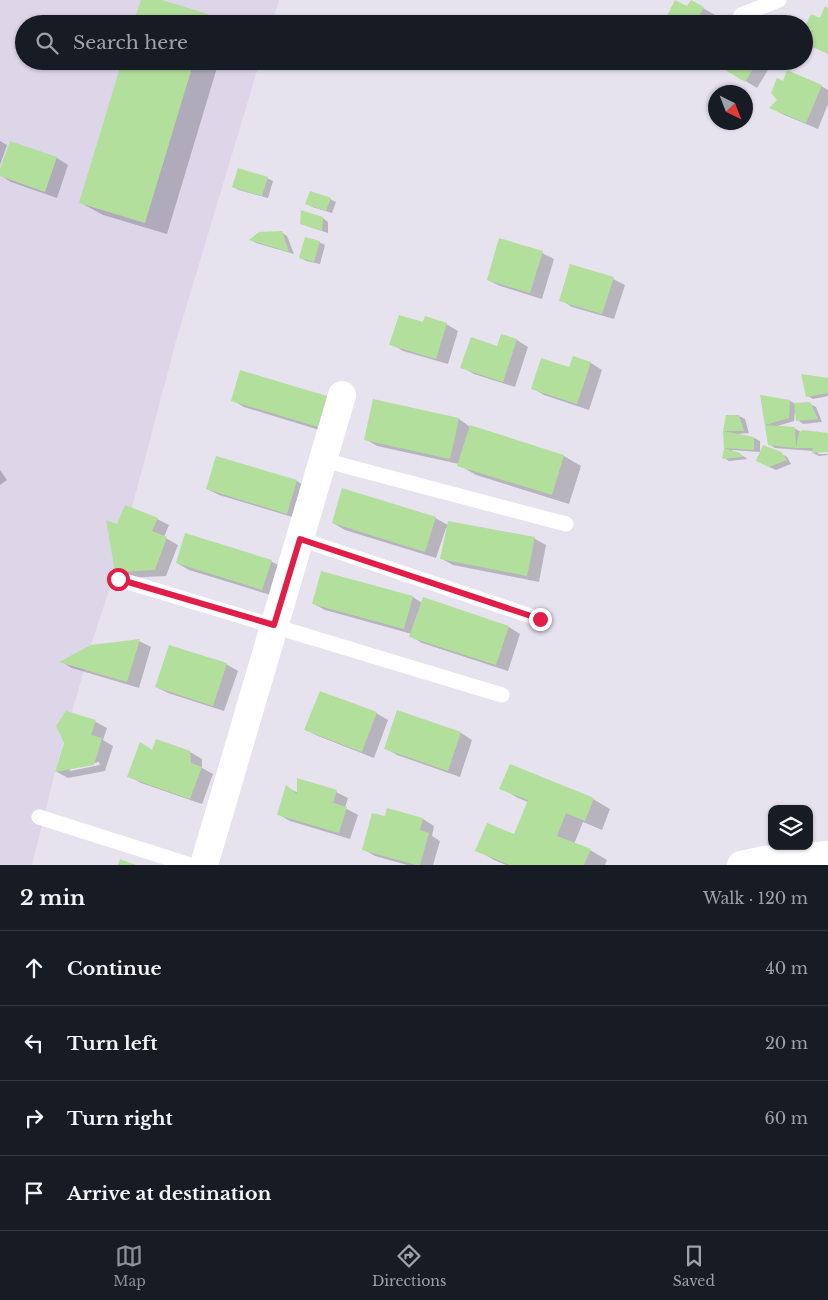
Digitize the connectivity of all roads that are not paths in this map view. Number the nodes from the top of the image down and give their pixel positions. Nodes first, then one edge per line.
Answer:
1 (779, 0) edge
2 (741, 15) edge
3 (342, 395) dead end
4 (322, 460) junction
5 (566, 524) dead end
6 (300, 539) junction
7 (118, 579) dead end
8 (540, 619) dead end
9 (274, 625) junction
10 (502, 695) dead end
11 (39, 817) dead end
12 (828, 855) edge
13 (190, 865) edge
14 (204, 865) edge
15 (741, 865) edge

1 - 2 lane
3 - 4 street
4 - 5 lane
4 - 6 street
6 - 8 lane
6 - 9 street
7 - 9 lane
9 - 10 lane
9 - 14 street
11 - 13 lane
12 - 15 street

